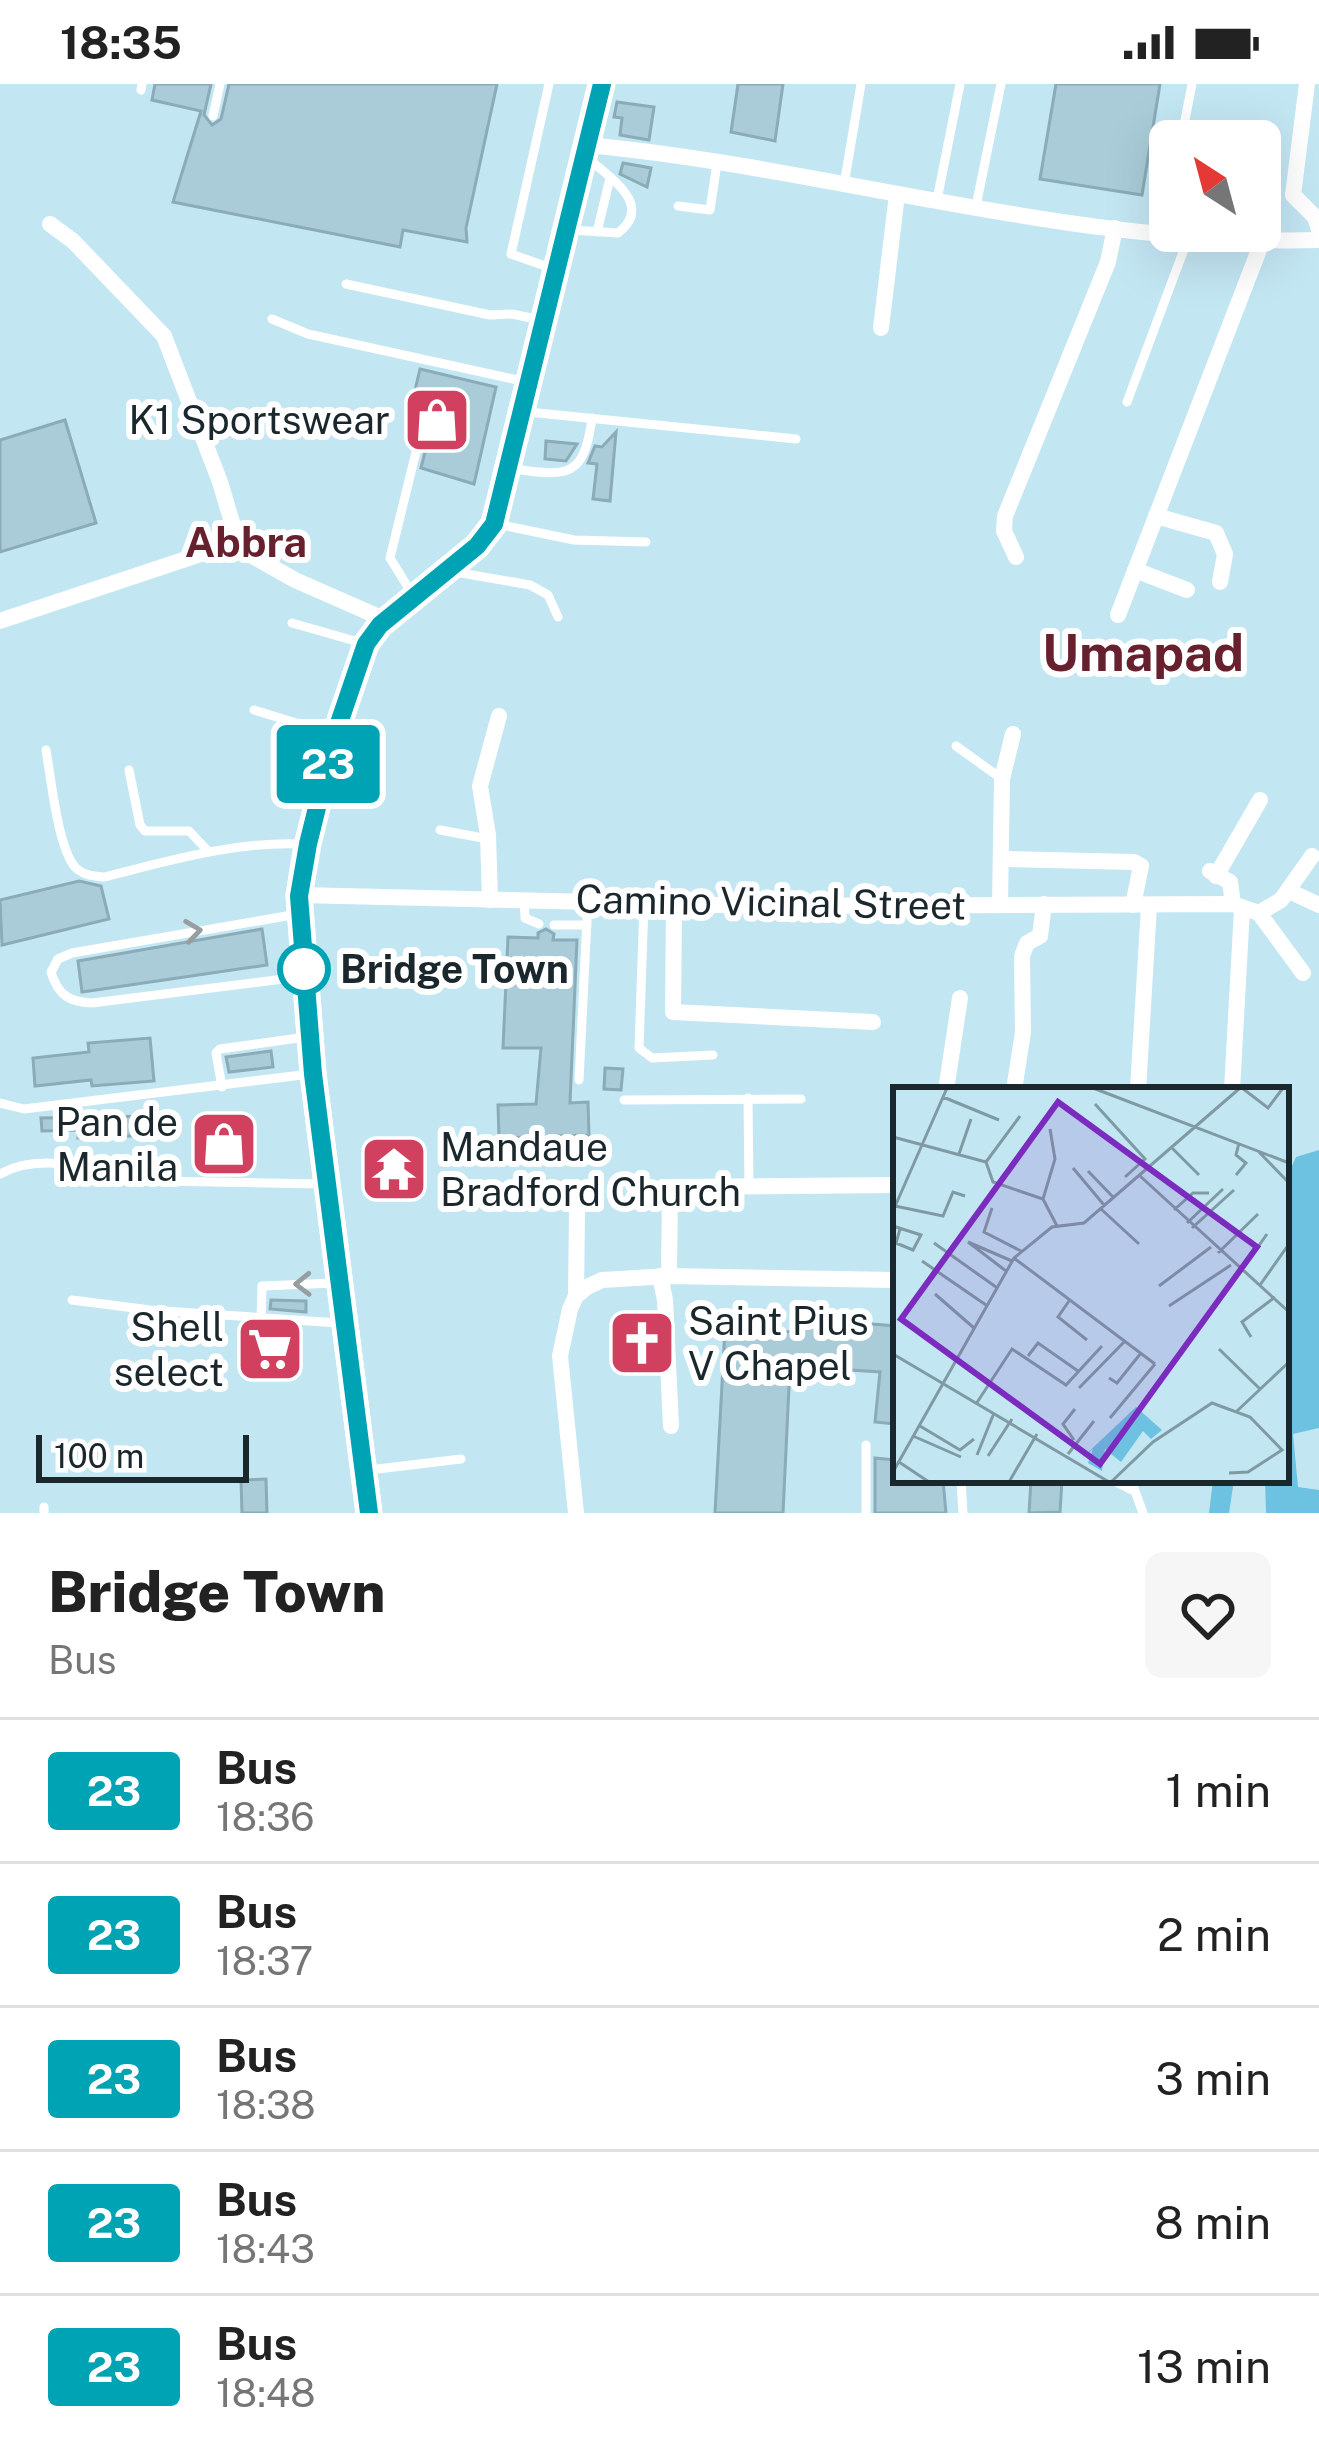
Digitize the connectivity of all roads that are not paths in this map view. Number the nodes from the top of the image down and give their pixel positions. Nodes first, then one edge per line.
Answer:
1 (220, 84) edge
2 (549, 84) edge
3 (602, 84) edge
4 (861, 84) edge
5 (960, 84) edge
6 (1001, 84) edge
7 (1192, 84) edge
8 (1307, 84) edge
9 (213, 116) dead end
10 (1185, 120) edge
11 (586, 150) junction
12 (717, 163) junction
13 (610, 178) junction
14 (844, 185) junction
15 (897, 194) junction
16 (937, 200) junction
17 (678, 206) dead end
18 (976, 206) junction
19 (50, 224) dead end
20 (1115, 228) junction
21 (566, 230) junction
22 (1319, 230) edge
23 (1149, 231) edge
24 (597, 232) junction
25 (1319, 240) edge
26 (1281, 241) edge
27 (1183, 252) edge
28 (1258, 252) edge
29 (557, 269) junction
30 (346, 284) dead end
31 (272, 319) dead end
32 (544, 321) junction
33 (881, 328) dead end
34 (530, 382) junction
35 (1127, 402) dead end
36 (426, 411) dead end
37 (522, 412) junction
38 (592, 418) junction
39 (796, 439) dead end
40 (508, 468) junction
41 (1156, 516) junction
42 (494, 524) junction
43 (646, 542) dead end
44 (240, 549) junction
45 (1016, 556) dead end
46 (1135, 570) junction
47 (447, 571) junction
48 (1220, 582) dead end
49 (1187, 590) dead end
50 (416, 596) junction
51 (1118, 615) dead end
52 (558, 617) dead end
53 (386, 620) junction
54 (0, 621) edge
55 (292, 623) dead end
56 (366, 644) junction
57 (254, 710) dead end
58 (499, 716) dead end
59 (1013, 734) dead end
60 (335, 735) junction
61 (956, 746) dead end
62 (46, 750) dead end
63 (129, 770) dead end
64 (1002, 779) junction
65 (1260, 800) dead end
66 (440, 830) dead end
67 (488, 839) junction
68 (308, 844) junction
69 (209, 852) junction
70 (1312, 856) dead end
71 (1002, 859) junction
72 (1289, 891) junction
73 (524, 899) junction
74 (490, 900) junction
75 (588, 901) junction
76 (644, 902) junction
77 (674, 904) junction
78 (1000, 904) junction
79 (1044, 904) junction
80 (299, 905) junction
81 (1141, 905) junction
82 (1319, 905) edge
83 (1244, 909) junction
84 (539, 924) dead end
85 (554, 925) dead end
86 (587, 925) junction
87 (1303, 973) dead end
88 (304, 977) junction
89 (960, 998) dead end
90 (873, 1022) dead end
91 (310, 1036) junction
92 (712, 1055) dead end
93 (313, 1074) junction
94 (579, 1080) dead end
95 (222, 1087) junction
96 (946, 1087) edge
97 (1015, 1087) edge
98 (1138, 1087) edge
99 (1232, 1087) edge
100 (748, 1098) junction
101 (801, 1099) dead end
102 (624, 1100) dead end
103 (0, 1103) edge
104 (0, 1174) edge
105 (328, 1184) junction
106 (893, 1184) edge
107 (749, 1188) junction
108 (577, 1212) dead end
109 (664, 1276) junction
110 (893, 1280) edge
111 (340, 1283) junction
112 (576, 1296) junction
113 (72, 1300) dead end
114 (261, 1318) junction
115 (344, 1323) junction
116 (671, 1426) dead end
117 (866, 1445) dead end
118 (461, 1459) dead end
119 (363, 1471) junction
120 (961, 1483) edge
121 (1131, 1485) edge
122 (369, 1513) edge
123 (576, 1513) edge
124 (866, 1513) edge
125 (963, 1513) edge
126 (1143, 1513) edge

1 - 9 lane
2 - 29 lane
3 - 11 highway
4 - 14 lane
5 - 16 lane
6 - 18 lane
7 - 10 lane
8 - 22 street
11 - 12 street
11 - 13 lane
11 - 21 highway
12 - 14 street
12 - 17 lane
13 - 24 lane
13 - 24 lane
14 - 15 street
15 - 16 street
15 - 33 street
16 - 18 street
18 - 20 street
19 - 44 street
20 - 23 street
20 - 45 street
21 - 24 lane
21 - 29 highway
25 - 26 street
27 - 35 lane
28 - 41 street
29 - 32 highway
30 - 32 lane
31 - 34 lane
32 - 34 highway
34 - 37 highway
36 - 50 lane
37 - 38 lane
37 - 40 highway
38 - 39 lane
38 - 40 lane
40 - 42 highway
41 - 46 street
41 - 48 street
42 - 43 lane
42 - 47 highway
44 - 53 street
44 - 54 street
46 - 49 street
46 - 51 street
47 - 50 highway
47 - 52 lane
50 - 53 highway
53 - 56 highway
55 - 56 lane
56 - 60 highway
57 - 60 lane
58 - 67 street
59 - 64 street
60 - 68 highway
61 - 64 lane
62 - 69 lane
63 - 69 lane
64 - 71 street
65 - 83 street
66 - 67 lane
67 - 74 street
68 - 69 lane
68 - 80 highway
70 - 72 street
71 - 78 street
71 - 81 street
72 - 82 street
72 - 83 street
73 - 74 street, Camino Vicinal Street
73 - 75 street, Camino Vicinal Street
73 - 84 lane
74 - 80 street, Camino Vicinal Street
75 - 76 street, Camino Vicinal Street
75 - 86 lane
76 - 77 street, Camino Vicinal Street
76 - 92 lane
77 - 78 street, Camino Vicinal Street
77 - 90 street
78 - 79 street, Camino Vicinal Street
79 - 81 street, Camino Vicinal Street
79 - 97 street
80 - 88 highway
88 -> 80 lane
81 - 83 street, Camino Vicinal Street
81 - 98 street
83 - 87 street
83 - 99 street
85 - 86 lane
86 - 94 lane
88 - 91 highway
89 - 96 street
91 - 93 highway
91 - 95 lane
93 - 95 lane
93 - 105 highway
95 - 103 lane
100 - 101 lane
100 - 102 lane
100 - 107 lane
104 - 105 lane
105 - 111 highway
106 - 107 street
107 - 109 street
108 - 112 street
109 - 110 street
109 - 112 street
109 - 116 street
111 -> 114 lane
111 - 115 highway
112 - 123 street
113 - 114 lane
114 - 115 lane
115 - 119 highway
117 - 124 lane
118 - 119 lane
119 - 122 highway
120 - 125 lane
121 - 126 lane

